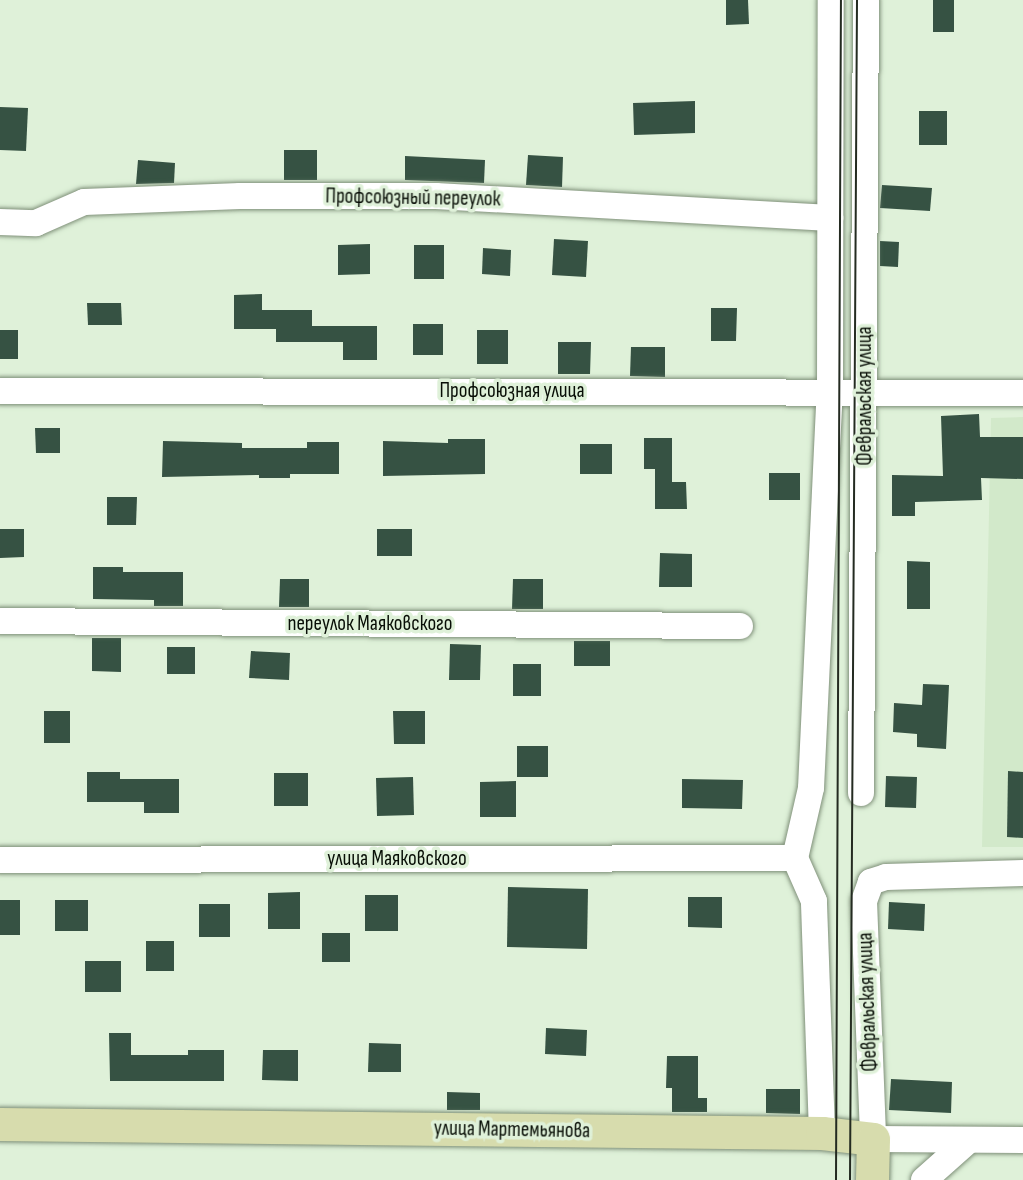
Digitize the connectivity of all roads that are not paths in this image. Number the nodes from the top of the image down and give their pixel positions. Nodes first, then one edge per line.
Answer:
1 (831, 0) edge
2 (866, 0) edge
3 (830, 218) junction
4 (0, 222) edge
5 (0, 391) edge
6 (830, 391) junction
7 (865, 391) junction
8 (1023, 393) edge
9 (0, 621) edge
10 (740, 626) dead end
11 (862, 793) dead end
12 (795, 858) junction
13 (0, 860) edge
14 (1023, 873) edge
15 (0, 1124) edge
16 (822, 1133) junction
17 (873, 1139) junction
18 (1023, 1140) edge
19 (968, 1141) junction
20 (872, 1180) edge
21 (924, 1180) edge

1 - 3 street
2 - 7 street, Февральская улица
3 - 4 street, Профсоюзный переулок
3 - 6 street
5 - 6 street, Профсоюзная улица
6 - 7 street, Профсоюзная улица
6 - 12 street
7 - 8 street, Профсоюзная улица
7 - 11 street, Февральская улица
9 - 10 street, переулок Маяковского
12 - 13 street, улица Маяковского
12 - 16 street
14 - 17 street, Февральская улица
15 - 16 main road, улица Мартемьянова
16 - 17 main road, улица Мартемьянова
17 - 19 street, улица Мартемьянова
17 - 20 main road
18 - 19 street, улица Мартемьянова
19 - 21 street

